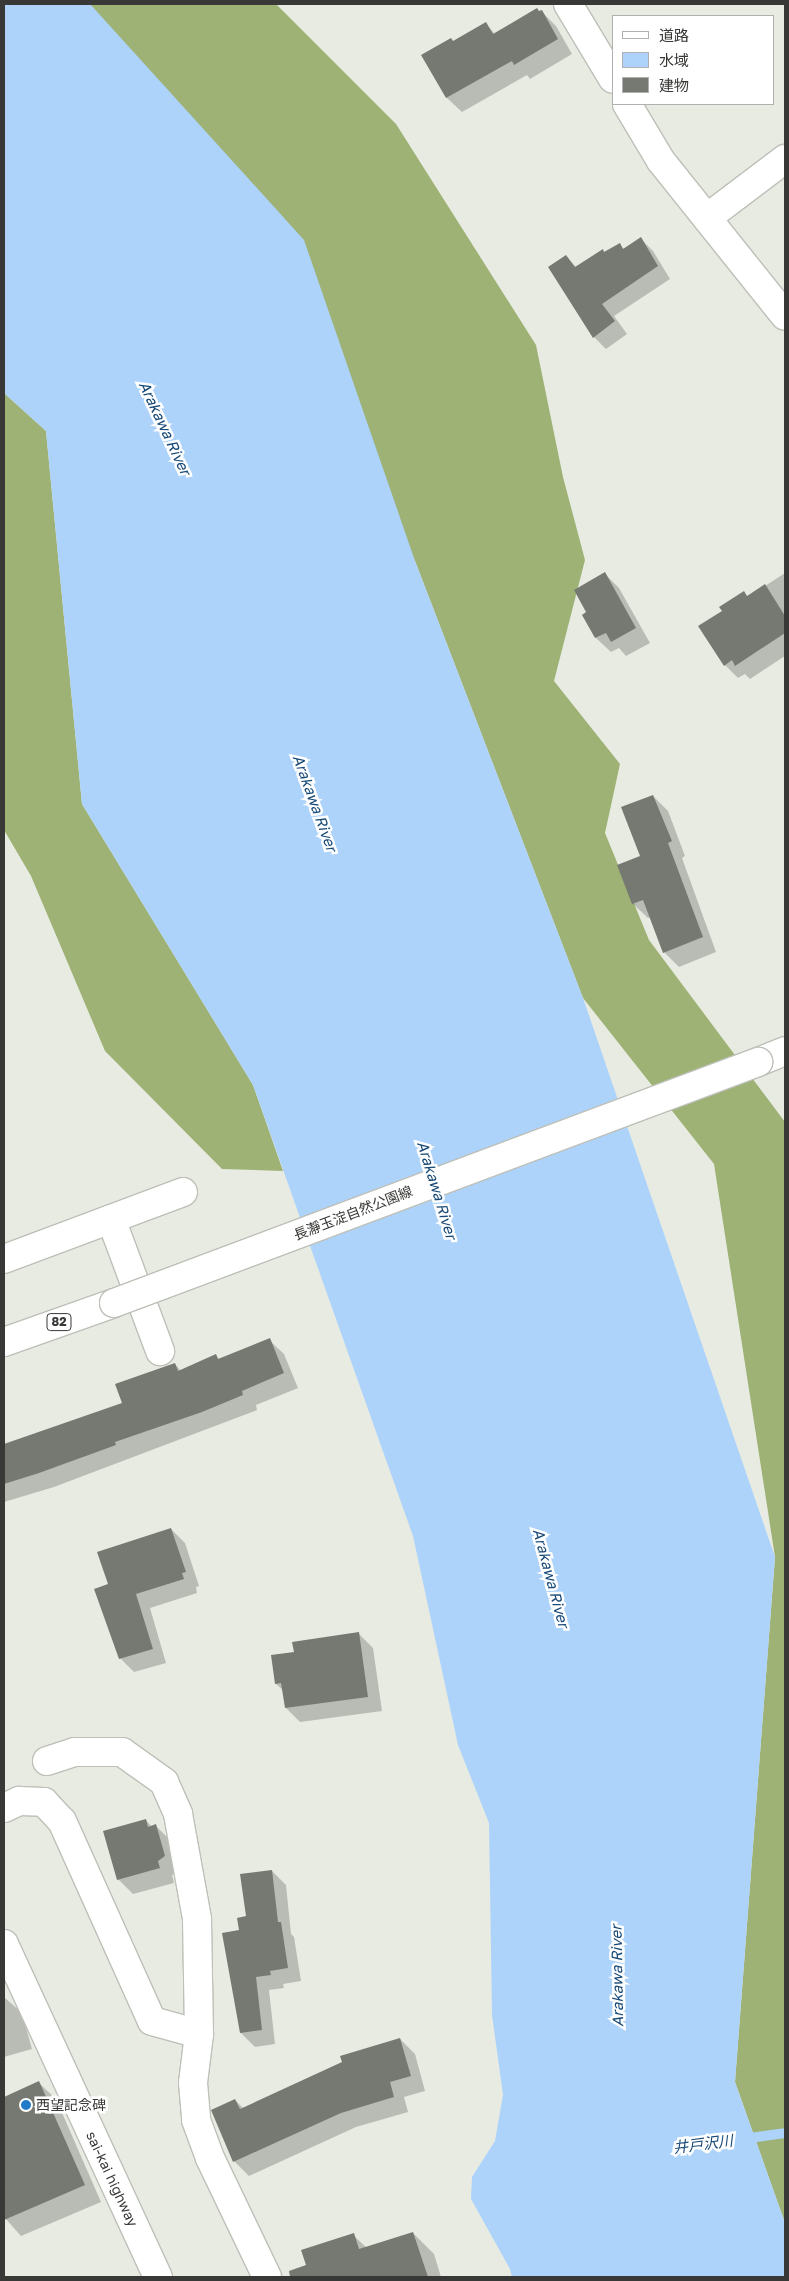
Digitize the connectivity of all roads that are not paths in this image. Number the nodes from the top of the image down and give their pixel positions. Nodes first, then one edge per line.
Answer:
1 (568, 4) edge
2 (612, 77) edge
3 (628, 105) edge
4 (785, 159) edge
5 (708, 218) junction
6 (785, 316) edge
7 (785, 1051) edge
8 (183, 1192) dead end
9 (111, 1219) junction
10 (4, 1260) edge
11 (4, 1342) edge
12 (160, 1351) dead end
13 (47, 1761) dead end
14 (4, 1808) edge
15 (4, 1944) edge
16 (199, 2034) junction
17 (158, 2277) edge
18 (267, 2277) edge

1 - 2 main road
3 - 5 main road
4 - 5 main road
5 - 6 main road
7 - 11 main road, 長瀞玉淀自然公園線 / 82, bridge
8 - 9 main road
9 - 10 main road
9 - 12 main road
13 - 16 main road
14 - 16 main road
15 - 17 main road, sai-kai highway
16 - 18 main road

